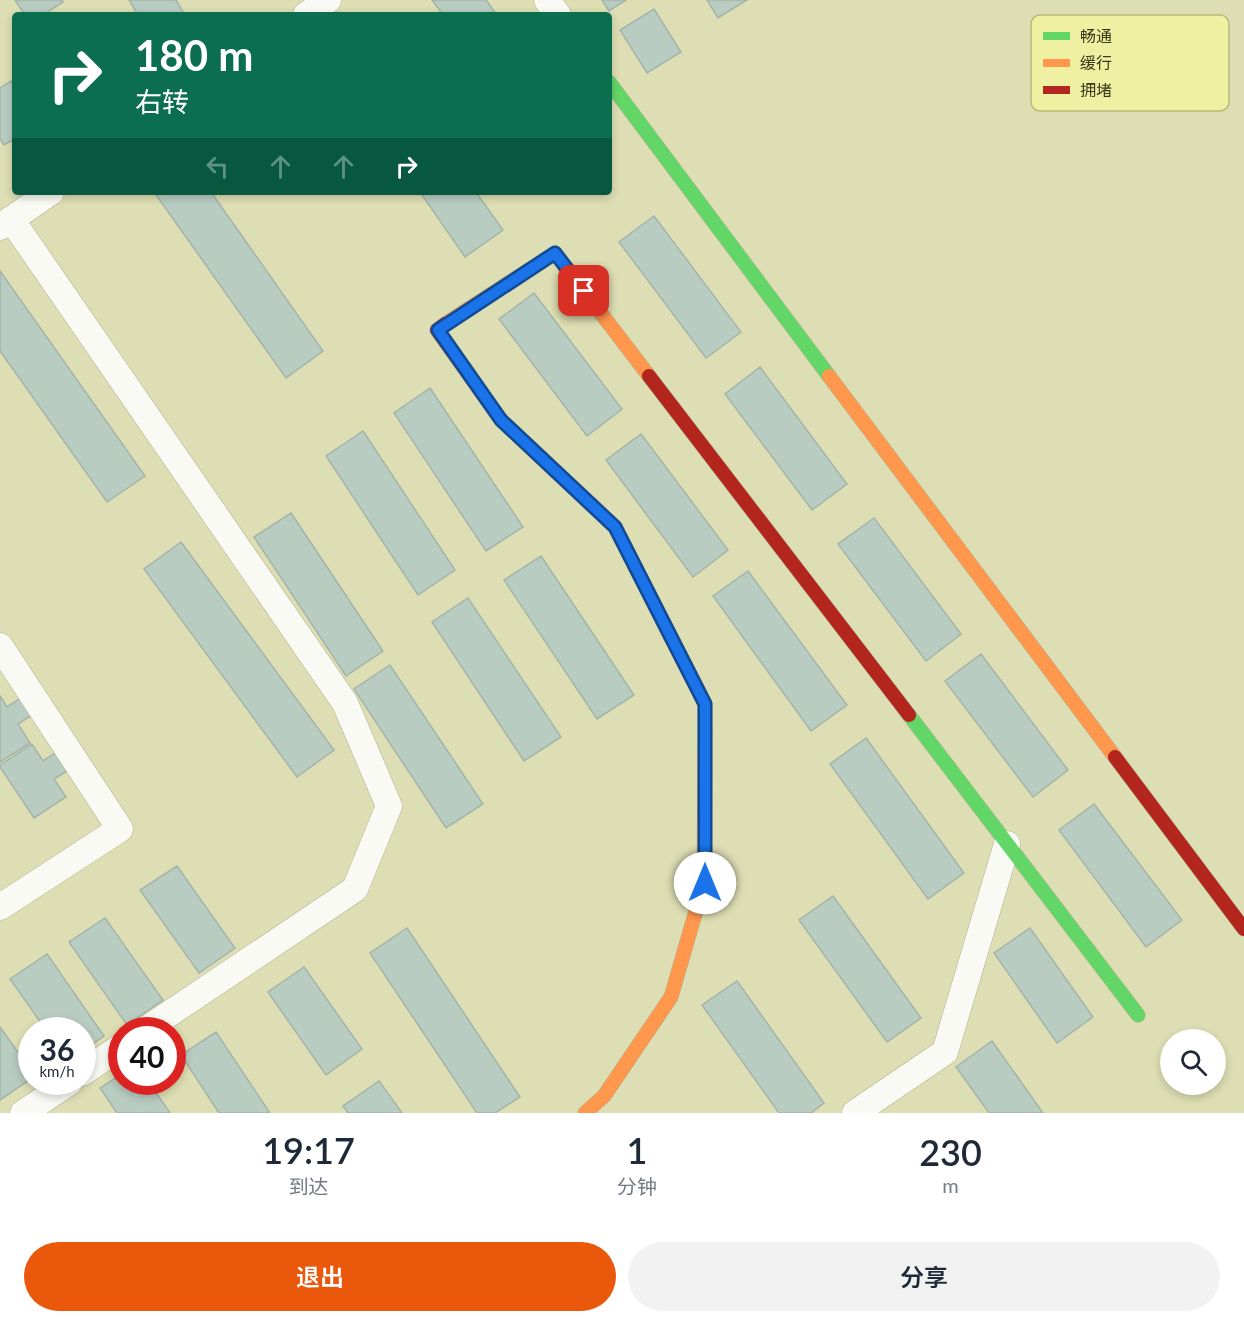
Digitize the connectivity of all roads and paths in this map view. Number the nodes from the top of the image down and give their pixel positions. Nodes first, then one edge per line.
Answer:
1 (328, 0) edge
2 (310, 12) edge
3 (612, 86) edge
4 (47, 195) edge
5 (6, 223) edge
6 (0, 646) edge
7 (1006, 844) junction
8 (0, 907) edge
9 (1244, 930) edge
10 (1138, 1015) dead end
11 (164, 1017) edge
12 (50, 1095) edge
13 (23, 1113) edge
14 (585, 1113) edge
15 (855, 1113) edge

1 - 2 street
3 - 9 street
4 - 5 street
5 - 11 street
6 - 8 street
7 - 10 street
7 - 14 street
7 - 15 street
12 - 13 street

